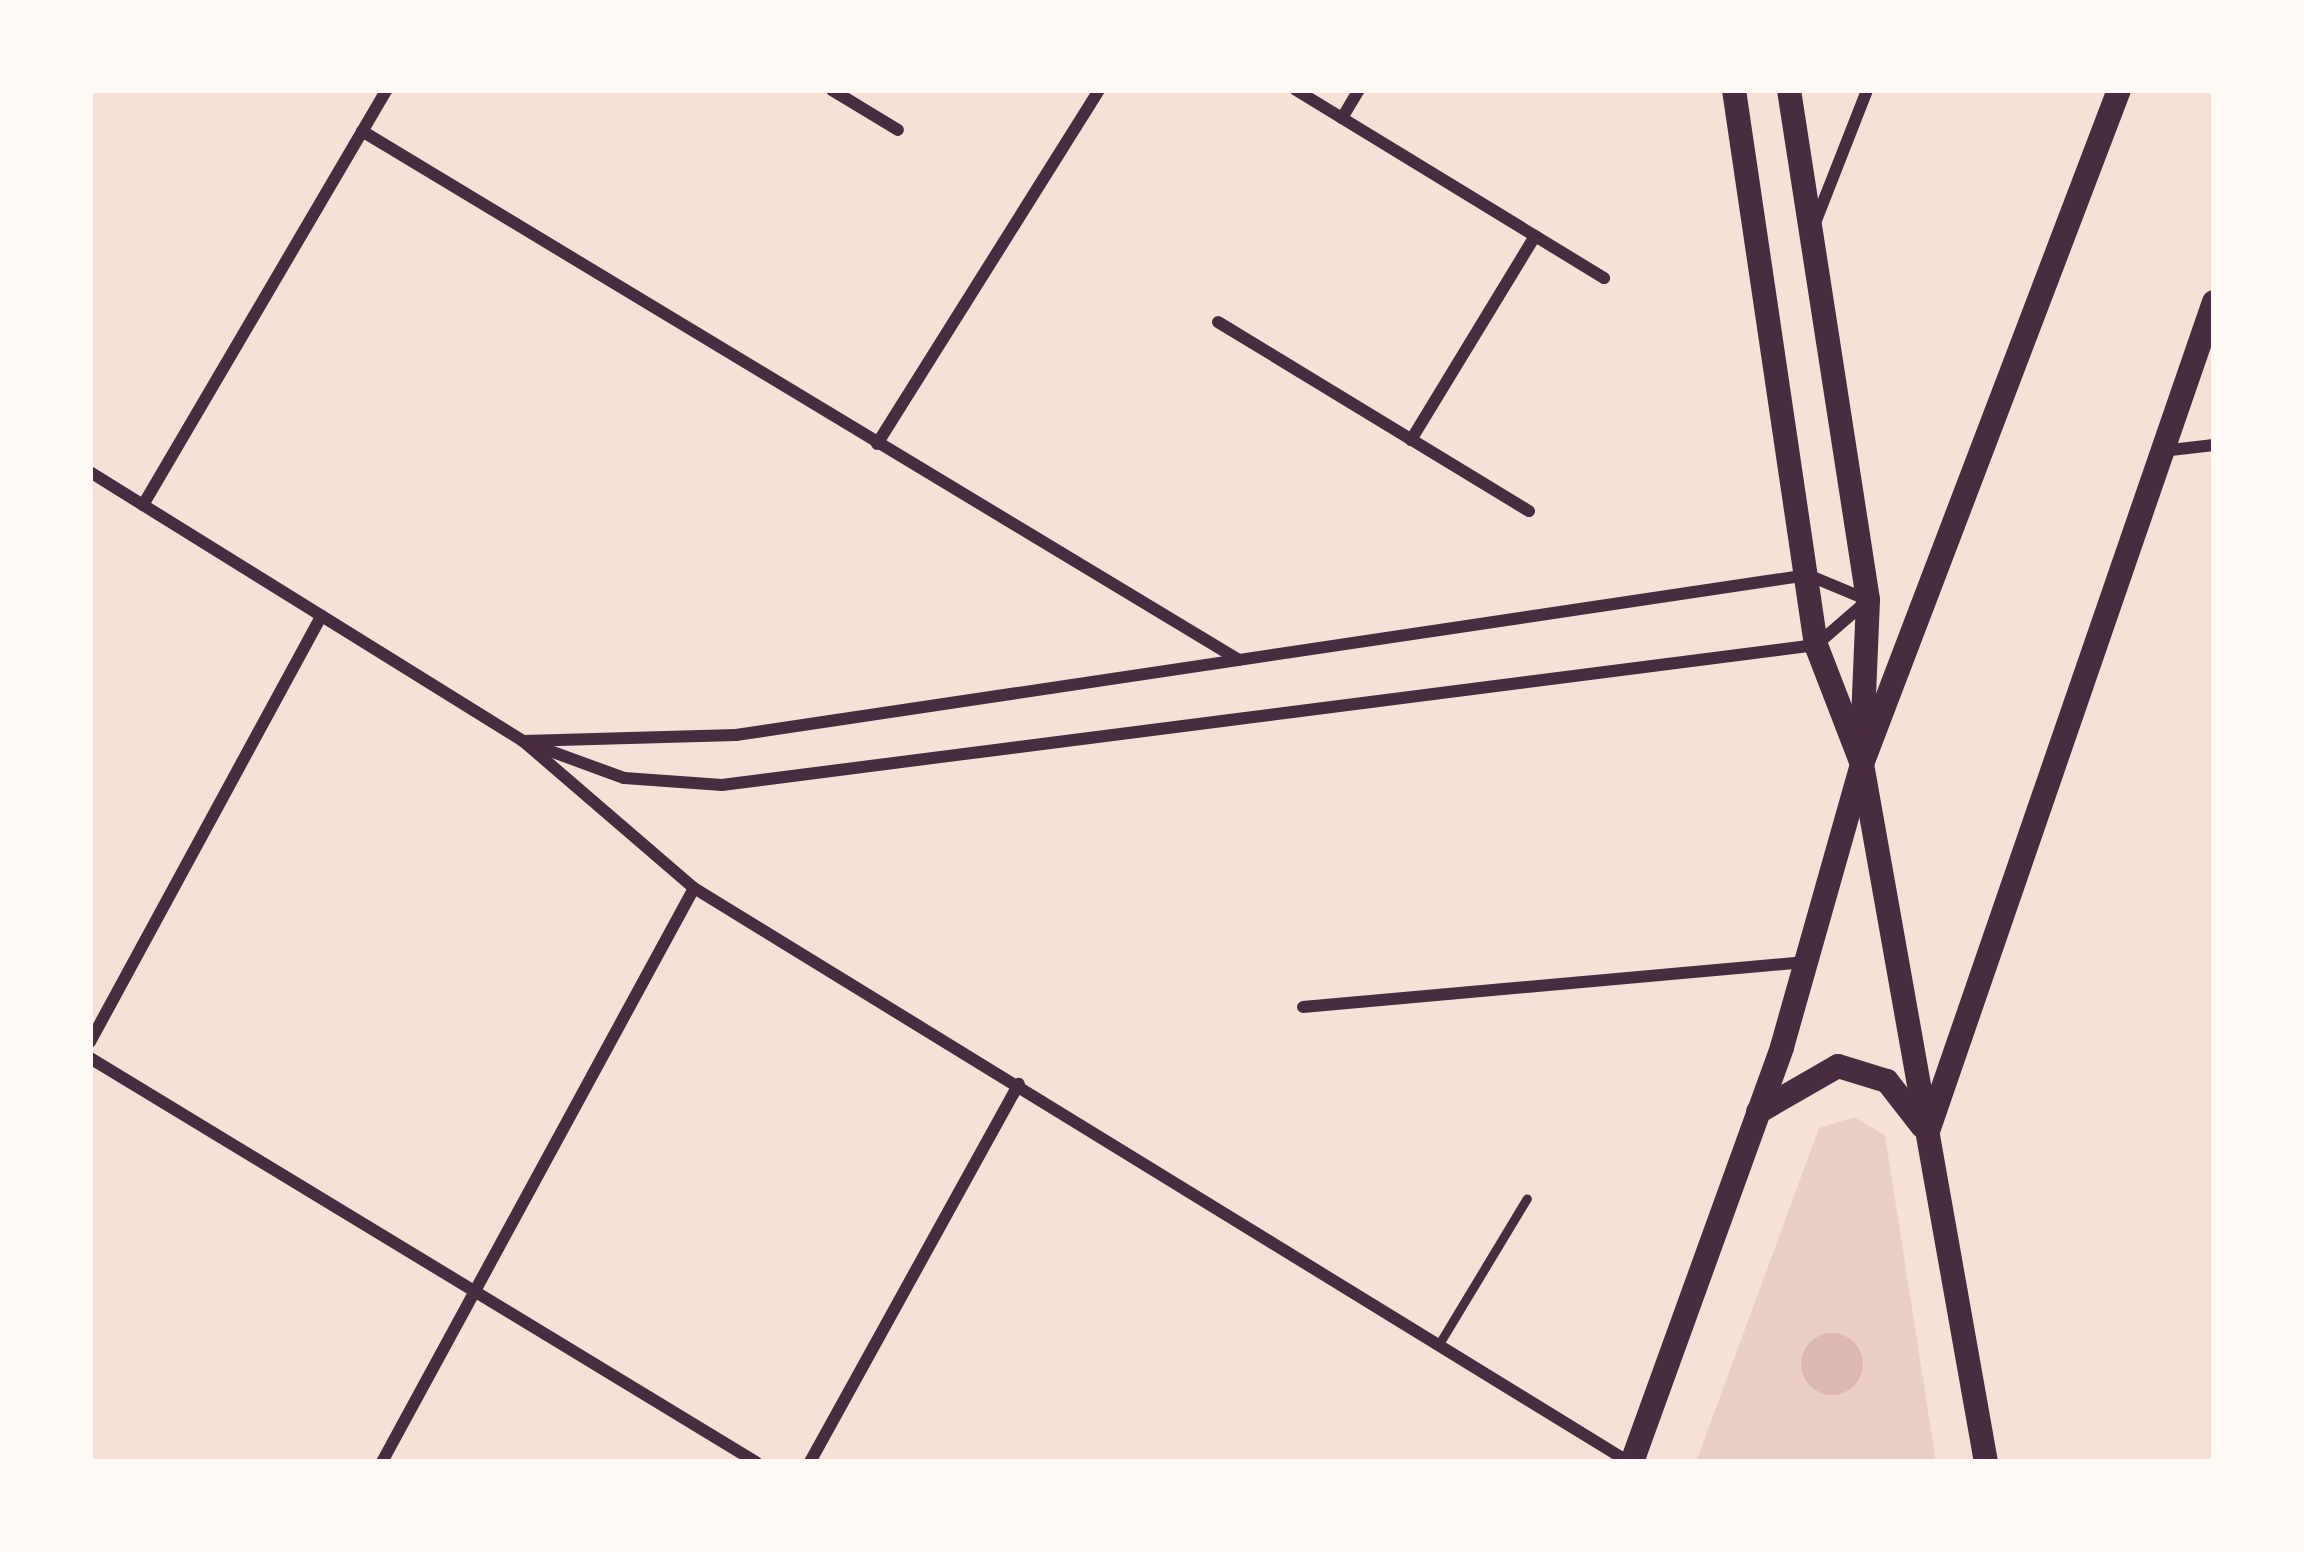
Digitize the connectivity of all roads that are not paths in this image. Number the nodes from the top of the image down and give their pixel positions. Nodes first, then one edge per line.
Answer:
1 (386, 90) edge
2 (832, 90) edge
3 (1099, 90) edge
4 (1296, 90) edge
5 (1359, 90) edge
6 (1734, 90) edge
7 (1789, 90) edge
8 (1867, 90) edge
9 (2119, 90) edge
10 (1342, 118) junction
11 (362, 130) junction
12 (898, 130) dead end
13 (1811, 234) junction
14 (1535, 236) junction
15 (1604, 278) dead end
16 (2214, 302) edge
17 (1218, 322) dead end
18 (1411, 440) junction
19 (877, 444) junction
20 (2214, 445) edge
21 (2161, 451) junction
22 (90, 472) edge
23 (143, 505) junction
24 (1529, 511) dead end
25 (1808, 575) junction
26 (1868, 599) junction
27 (321, 616) junction
28 (1816, 645) junction
29 (1239, 660) junction
30 (523, 741) junction
31 (1862, 764) junction
32 (694, 888) junction
33 (1806, 962) junction
34 (1303, 1006) dead end
35 (90, 1042) edge
36 (90, 1058) edge
37 (1018, 1084) junction
38 (1758, 1112) junction
39 (1928, 1133) junction
40 (1527, 1198) dead end
41 (475, 1291) junction
42 (1439, 1344) junction
43 (382, 1462) edge
44 (756, 1462) edge
45 (810, 1462) edge
46 (1631, 1462) edge
47 (1986, 1462) edge

1 - 11 street
2 - 12 street
3 - 19 street
4 - 10 street
5 - 10 street
6 - 25 main road
7 - 13 main road
8 - 13 street
9 - 31 main road
10 - 14 street
11 - 19 street
11 - 23 street
13 - 26 main road
14 - 15 street
14 - 18 street
16 - 21 main road
17 - 18 street
18 - 24 street
19 - 29 street
20 - 21 street
21 - 39 main road
22 - 23 street
23 - 27 street
25 - 26 street
25 - 28 main road
25 - 29 street
26 - 28 street
26 - 31 main road
27 - 30 street
27 - 35 street
28 - 30 street
28 - 31 main road
29 - 30 street
30 - 32 street
31 - 33 main road
31 - 39 main road
32 - 37 street
32 - 41 street
33 - 34 street
33 - 38 main road
36 - 41 street
37 - 42 street
37 - 45 street
38 - 39 main road
38 - 46 main road
39 - 47 main road
40 - 42 lane
41 - 43 street
41 - 44 street
42 - 46 street

